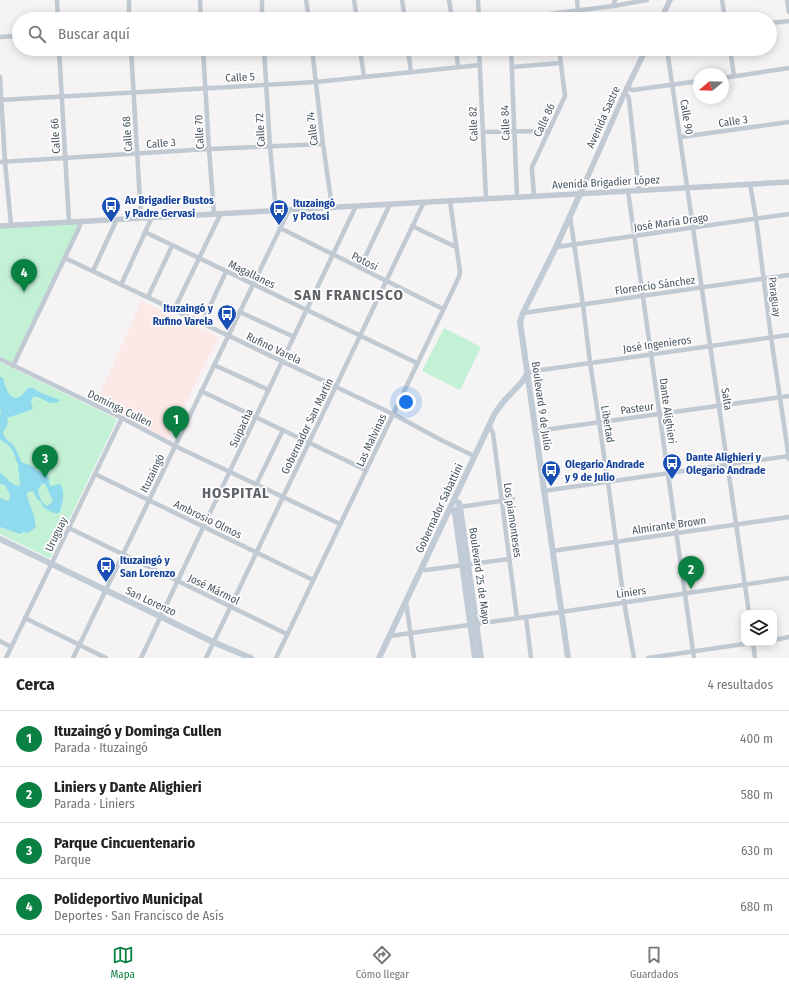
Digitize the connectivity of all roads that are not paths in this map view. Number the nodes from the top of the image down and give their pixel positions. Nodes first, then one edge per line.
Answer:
1 (57, 0) edge
2 (128, 0) edge
3 (200, 0) edge
4 (262, 0) edge
5 (306, 0) edge
6 (354, 0) edge
7 (402, 0) edge
8 (449, 0) edge
9 (478, 0) edge
10 (577, 0) edge
11 (615, 0) edge
12 (647, 0) edge
13 (670, 0) edge
14 (722, 0) edge
15 (787, 0) edge
16 (613, 6) junction
17 (578, 10) junction
18 (58, 12) edge
19 (129, 12) edge
20 (201, 12) edge
21 (262, 12) edge
22 (308, 12) edge
23 (355, 12) edge
24 (404, 12) edge
25 (451, 12) edge
26 (479, 12) edge
27 (563, 12) edge
28 (664, 12) edge
29 (724, 12) edge
30 (789, 12) edge
31 (789, 21) edge
32 (777, 22) edge
33 (12, 36) edge
34 (0, 37) edge
35 (59, 56) edge
36 (131, 56) edge
37 (203, 56) edge
38 (264, 56) edge
39 (313, 56) edge
40 (361, 56) edge
41 (409, 56) edge
42 (457, 56) edge
43 (479, 56) edge
44 (511, 56) edge
45 (560, 56) edge
46 (643, 56) edge
47 (668, 56) edge
48 (731, 56) edge
49 (561, 63) junction
50 (480, 65) junction
51 (458, 67) junction
52 (512, 67) junction
53 (789, 68) edge
54 (411, 72) junction
55 (734, 76) junction
56 (0, 77) edge
57 (364, 77) junction
58 (729, 77) edge
59 (316, 82) junction
60 (693, 82) edge
61 (266, 85) junction
62 (673, 85) junction
63 (205, 88) junction
64 (626, 91) junction
65 (133, 92) junction
66 (62, 96) junction
67 (1, 100) edge
68 (789, 122) edge
69 (514, 131) junction
70 (549, 131) junction
71 (483, 132) junction
72 (680, 137) junction
73 (323, 144) junction
74 (270, 147) junction
75 (209, 149) junction
76 (137, 154) junction
77 (66, 158) junction
78 (3, 162) edge
79 (789, 182) edge
80 (750, 184) junction
81 (688, 188) junction
82 (628, 191) junction
83 (639, 191) junction
84 (580, 194) junction
85 (534, 196) junction
86 (517, 197) junction
87 (486, 199) junction
88 (450, 201) junction
89 (424, 202) junction
90 (390, 204) junction
91 (356, 206) junction
92 (332, 207) junction
93 (276, 210) junction
94 (289, 210) junction
95 (221, 213) junction
96 (214, 214) junction
97 (789, 214) edge
98 (570, 216) junction
99 (152, 217) junction
100 (141, 218) junction
101 (756, 218) junction
102 (117, 219) junction
103 (69, 222) junction
104 (81, 222) junction
105 (11, 225) junction
106 (0, 226) edge
107 (412, 226) junction
108 (693, 227) junction
109 (280, 228) junction
110 (144, 232) junction
111 (634, 236) junction
112 (574, 245) junction
113 (172, 246) junction
114 (456, 247) junction
115 (556, 247) junction
116 (333, 255) junction
117 (65, 258) junction
118 (199, 258) junction
119 (360, 268) junction
120 (93, 271) junction
121 (226, 272) junction
122 (789, 275) edge
123 (763, 279) junction
124 (386, 281) junction
125 (253, 284) junction
126 (121, 285) junction
127 (702, 288) junction
128 (642, 296) junction
129 (148, 297) junction
130 (583, 305) junction
131 (443, 309) junction
132 (174, 310) junction
133 (307, 310) junction
134 (240, 312) junction
135 (523, 313) junction
136 (202, 323) junction
137 (789, 334) edge
138 (360, 335) junction
139 (228, 336) junction
140 (294, 337) junction
141 (771, 337) junction
142 (710, 346) junction
143 (651, 354) junction
144 (0, 359) edge
145 (282, 361) junction
146 (590, 362) junction
147 (417, 363) junction
148 (214, 365) junction
149 (14, 366) junction
150 (527, 374) junction
151 (335, 387) junction
152 (269, 390) junction
153 (201, 391) junction
154 (789, 396) edge
155 (779, 397) junction
156 (719, 406) junction
157 (393, 414) junction
158 (659, 414) junction
159 (256, 417) junction
160 (122, 418) junction
161 (599, 423) junction
162 (489, 426) junction
163 (283, 430) junction
164 (536, 431) junction
165 (309, 442) junction
166 (175, 446) junction
167 (474, 456) junction
168 (789, 457) edge
169 (728, 465) junction
170 (366, 470) junction
171 (230, 472) junction
172 (668, 473) junction
173 (95, 474) junction
174 (608, 482) junction
175 (256, 485) junction
176 (543, 491) junction
177 (283, 497) junction
178 (513, 499) dead end
179 (149, 500) junction
180 (454, 500) junction
181 (501, 500) junction
182 (460, 507) junction
183 (452, 510) junction
184 (789, 517) edge
185 (340, 524) junction
186 (736, 524) junction
187 (204, 527) junction
188 (69, 528) junction
189 (676, 533) junction
190 (0, 539) edge
191 (616, 542) junction
192 (552, 552) junction
193 (256, 553) junction
194 (123, 555) junction
195 (509, 558) junction
196 (51, 564) junction
197 (465, 564) junction
198 (422, 569) junction
199 (789, 578) edge
200 (313, 580) junction
201 (178, 581) junction
202 (745, 584) junction
203 (105, 591) junction
204 (685, 593) junction
205 (406, 602) junction
206 (624, 602) junction
207 (230, 606) junction
208 (749, 610) edge
209 (561, 612) junction
210 (161, 617) junction
211 (526, 617) junction
212 (25, 618) junction
213 (517, 618) junction
214 (473, 624) junction
215 (411, 633) junction
216 (287, 634) junction
217 (390, 636) junction
218 (789, 638) edge
219 (777, 640) edge
220 (0, 641) edge
221 (213, 642) junction
222 (741, 644) edge
223 (79, 645) junction
224 (11, 646) junction
225 (753, 646) edge
226 (280, 649) junction
227 (693, 651) junction
228 (568, 657) edge
229 (6, 658) edge
230 (73, 658) edge
231 (106, 658) edge
232 (141, 658) edge
233 (206, 658) edge
234 (251, 658) edge
235 (276, 658) edge
236 (281, 658) edge
237 (379, 658) edge
238 (414, 658) edge
239 (475, 658) edge
240 (481, 658) edge
241 (531, 658) edge
242 (634, 658) edge
243 (648, 658) edge
244 (694, 658) edge
245 (756, 658) edge

1 - 18 street
2 - 19 street
3 - 20 street
4 - 21 street
5 - 22 street
6 - 23 street
7 - 24 street
8 - 25 street
9 - 26 street
10 - 17 street
11 - 16 street
12 - 16 street
13 - 28 street
14 - 29 street
15 - 30 street
16 - 17 street
17 - 27 street
31 - 32 street
33 - 34 street
35 - 66 street, Calle 66
36 - 65 street, Calle 68
37 - 63 street, Calle 70
38 - 61 street, Calle 72
39 - 59 street, Calle 74
40 - 57 street
41 - 54 street
42 - 51 street
43 - 50 street, Calle 82
44 - 52 street, Calle 84
45 - 49 street, Calle 86
46 - 64 street, Avenida Sastre
47 - 62 street, Calle 90
48 - 55 street
49 - 52 street
49 - 70 street, Calle 86
50 - 51 street, Calle 5
50 - 71 street, Calle 82
51 - 54 street, Calle 5
52 - 69 street, Calle 84
53 - 55 street
54 - 57 street, Calle 5
55 - 58 street
56 - 67 street
57 - 59 street, Calle 5
59 - 61 street, Calle 5
59 - 73 street, Calle 74
60 - 62 street
61 - 63 street, Calle 5
61 - 74 street, Calle 72
62 - 64 street
62 - 72 street, Calle 90
63 - 65 street, Calle 5
63 - 75 street, Calle 70
64 - 83 street
64 - 84 street, Avenida Sastre
65 - 66 street, Calle 5
65 - 76 street, Calle 68
66 - 67 street, Calle 5
66 - 77 street, Calle 66
67 - 78 street
68 - 72 street, Calle 3
69 - 70 street
69 - 71 street
69 - 86 street, Calle 84
70 - 85 street, Calle 86
71 - 87 street, Calle 82
72 - 81 street, Calle 90
73 - 74 street, Calle 3
73 - 92 street, Calle 74
74 - 75 street, Calle 3
74 - 93 street, Calle 72
75 - 76 street, Calle 3
75 - 96 street, Calle 70
76 - 77 street, Calle 3
76 - 100 street, Calle 68
77 - 78 street, Calle 3
77 - 103 street, Calle 66
78 - 105 street
79 - 80 street, Avenida Brigadier López
80 - 81 street, Avenida Brigadier López
80 - 101 street, Paraguay
81 - 83 street, Avenida Brigadier López
81 - 108 street, Salta
82 - 83 street, Avenida Brigadier López
82 - 84 street, Avenida Brigadier López
82 - 111 street, Dante Alighieri
84 - 85 street, Avenida Brigadier López
84 - 98 main road, Boulevard 9 de Julio
85 - 86 street, Avenida Brigadier López
86 - 87 street, Avenida Brigadier López
87 - 88 street, Avenida Brigadier López
88 - 89 street, Avenida Brigadier López
88 - 114 street, Las Malvinas
89 - 90 street, Avenida Brigadier López
89 - 107 street, Gobernador San Martín
90 - 91 street, Avenida Brigadier López
90 - 119 street
91 - 92 street, Avenida Brigadier López
91 - 116 street, Suipacha
92 - 94 street, Avenida Brigadier López
93 - 94 street, Avenida Brigadier López
93 - 95 street, Avenida Brigadier López
94 - 109 street, Ituzaingó
95 - 96 street, Avenida Brigadier López
95 - 118 street
96 - 99 street, Avenida Brigadier López
97 - 101 street, José María Drago
98 - 112 street, Libertad
98 - 115 main road, Boulevard 9 de Julio
99 - 100 street, Avenida Brigadier López
99 - 110 street
100 - 102 street, Avenida Brigadier López
101 - 108 street, José María Drago
101 - 123 street, Paraguay
102 - 104 street, Avenida Brigadier López
102 - 120 street
103 - 104 street, Avenida Brigadier López
103 - 105 street, Avenida Brigadier López
104 - 117 street
105 - 106 street, Avenida Brigadier López
107 - 114 street
107 - 124 street, Gobernador San Martín
108 - 111 street, José María Drago
108 - 127 street, Salta
109 - 116 street, Potosi
109 - 125 street, Ituzaingó
110 - 113 street, Magallanes
110 - 126 street
111 - 112 street, José María Drago
111 - 128 street, Dante Alighieri
112 - 115 street, José María Drago
112 - 130 street, Libertad
113 - 118 street, Magallanes
113 - 129 street
114 - 131 street, Las Malvinas
115 - 135 main road, Boulevard 9 de Julio
116 - 119 street, Potosi
116 - 133 street, Suipacha
117 - 120 street, Rufino Varela
117 - 149 street
118 - 121 street, Magallanes
118 - 132 street
119 - 124 street, Potosi
120 - 126 street, Rufino Varela
121 - 125 street, Magallanes
121 - 136 street
122 - 123 street, Florencio Sánchez
123 - 127 street, Florencio Sánchez
123 - 141 street, Paraguay
124 - 131 street, Potosi
124 - 138 street, Gobernador San Martín
125 - 133 street, Magallanes
125 - 134 street, Ituzaingó
126 - 129 street, Rufino Varela
127 - 128 street, Florencio Sánchez
127 - 142 street, Salta
128 - 130 street, Florencio Sánchez
128 - 143 street, Dante Alighieri
129 - 132 street, Rufino Varela
130 - 135 street, Florencio Sánchez
130 - 146 street, Libertad
131 - 147 street, Las Malvinas
132 - 136 street, Rufino Varela
133 - 138 street, Magallanes
133 - 140 street, Suipacha
134 - 139 street, Ituzaingó
134 - 140 street
135 - 150 main road, Boulevard 9 de Julio
136 - 139 street, Rufino Varela
137 - 141 street, José Ingenieros
138 - 147 street, Magallanes
138 - 151 street, Gobernador San Martín
139 - 145 street, Rufino Varela
139 - 148 street, Ituzaingó
140 - 145 street, Suipacha
141 - 142 street, José Ingenieros
141 - 155 street, Paraguay
142 - 143 street, José Ingenieros
142 - 156 street, Salta
143 - 146 street, José Ingenieros
143 - 158 street, Dante Alighieri
144 - 149 street, Dominga Cullen
145 - 151 street, Rufino Varela
145 - 152 street, Suipacha
146 - 150 street, José Ingenieros
146 - 161 street, Libertad
147 - 157 street, Las Malvinas
148 - 152 street
148 - 153 street, Ituzaingó
149 - 160 street, Dominga Cullen
150 - 162 main road, Gobernador Sabattini
150 - 164 main road, Boulevard 9 de Julio
151 - 157 street, Rufino Varela
151 - 165 street, Gobernador San Martín
152 - 159 street, Suipacha
153 - 159 street
153 - 166 street, Ituzaingó
154 - 155 street, Pasteur
155 - 156 street, Pasteur
155 - 168 street, Paraguay
156 - 158 street, Pasteur
156 - 169 street, Salta
157 - 167 street, Rufino Varela
157 - 170 street, Las Malvinas
158 - 161 street, Pasteur
158 - 172 street, Dante Alighieri
159 - 163 street
159 - 171 street, Suipacha
160 - 166 street, Dominga Cullen
160 - 173 street, Uruguay
161 - 164 street, Pasteur
161 - 174 street, Libertad
162 - 167 main road, Gobernador Sabattini
162 - 181 street, Los piamonteses
163 - 165 street
163 - 175 street
164 - 176 main road, Boulevard 9 de Julio
165 - 170 street
165 - 177 street, Gobernador San Martín
166 - 171 street, Dominga Cullen
166 - 179 street, Ituzaingó
167 - 180 main road, Gobernador Sabattini
168 - 169 street
169 - 172 street
169 - 186 street, Salta
170 - 185 street, Las Malvinas
171 - 175 street, Dominga Cullen
171 - 187 street, Suipacha
172 - 174 street
172 - 189 street, Dante Alighieri
173 - 179 street, Ambrosio Olmos
173 - 188 street, Uruguay
174 - 176 street
174 - 191 street, Libertad
175 - 177 street, Dominga Cullen
176 - 192 main road, Boulevard 9 de Julio
177 - 185 street, Dominga Cullen
177 - 193 street, Gobernador San Martín
178 - 181 street
179 - 187 street, Ambrosio Olmos
179 - 194 street, Ituzaingó
180 - 182 main road
180 - 183 main road, Gobernador Sabattini
181 - 182 street
181 - 195 street, Los piamonteses
182 - 183 street
182 - 197 main road, Boulevard 25 de Mayo
183 - 197 main road, Boulevard 25 de Mayo
183 - 198 main road, Gobernador Sabattini
184 - 186 street, Almirante Brown
185 - 200 street, Las Malvinas
186 - 189 street, Almirante Brown
186 - 202 street, Salta
187 - 193 street, Ambrosio Olmos
187 - 201 street, Suipacha
188 - 194 street, José Mármol
188 - 196 street, Uruguay
189 - 191 street, Almirante Brown
189 - 204 street, Dante Alighieri
190 - 196 main road, San Lorenzo
191 - 192 street, Almirante Brown
191 - 206 street, Libertad
192 - 209 main road, Boulevard 9 de Julio
193 - 200 street, Ambrosio Olmos
193 - 207 street, Gobernador San Martín
194 - 201 street, José Mármol
194 - 203 street, Ituzaingó
195 - 197 street
195 - 213 street, Los piamonteses
196 - 203 main road, San Lorenzo
196 - 212 street, Uruguay
197 - 198 street
197 - 214 main road, Boulevard 25 de Mayo
198 - 205 main road, Gobernador Sabattini
199 - 202 street, Liniers
200 - 216 street, Las Malvinas
201 - 207 street, José Mármol
201 - 210 street, Suipacha
202 - 204 street, Liniers
202 - 208 street, Salta
203 - 210 main road, San Lorenzo
203 - 223 street, Ituzaingó
204 - 206 street, Liniers
204 - 227 street, Dante Alighieri
205 - 215 street
205 - 217 main road, Gobernador Sabattini
206 - 209 street, Liniers
206 - 242 street, Libertad
207 - 216 street, José Mármol
207 - 221 street, Gobernador San Martín
209 - 211 street, Liniers
209 - 228 main road, Boulevard 9 de Julio
210 - 221 main road, San Lorenzo
210 - 232 street, Suipacha
211 - 213 street, Liniers
211 - 241 street
212 - 223 street
212 - 224 street, Uruguay
213 - 214 street, Liniers
214 - 215 street, Liniers
214 - 239 main road, Boulevard 25 de Mayo
214 - 240 main road, Boulevard 25 de Mayo
215 - 217 street, Liniers
215 - 238 street
216 - 226 street, Las Malvinas
217 - 237 main road, Gobernador Sabattini
218 - 219 street
220 - 224 street
221 - 233 street, Gobernador San Martín
221 - 234 main road, San Lorenzo
222 - 227 street
223 - 230 street, Ituzaingó
223 - 231 street
224 - 229 street, Uruguay
225 - 245 street
226 - 235 street, Las Malvinas
226 - 236 street
227 - 243 street
227 - 244 street, Dante Alighieri

